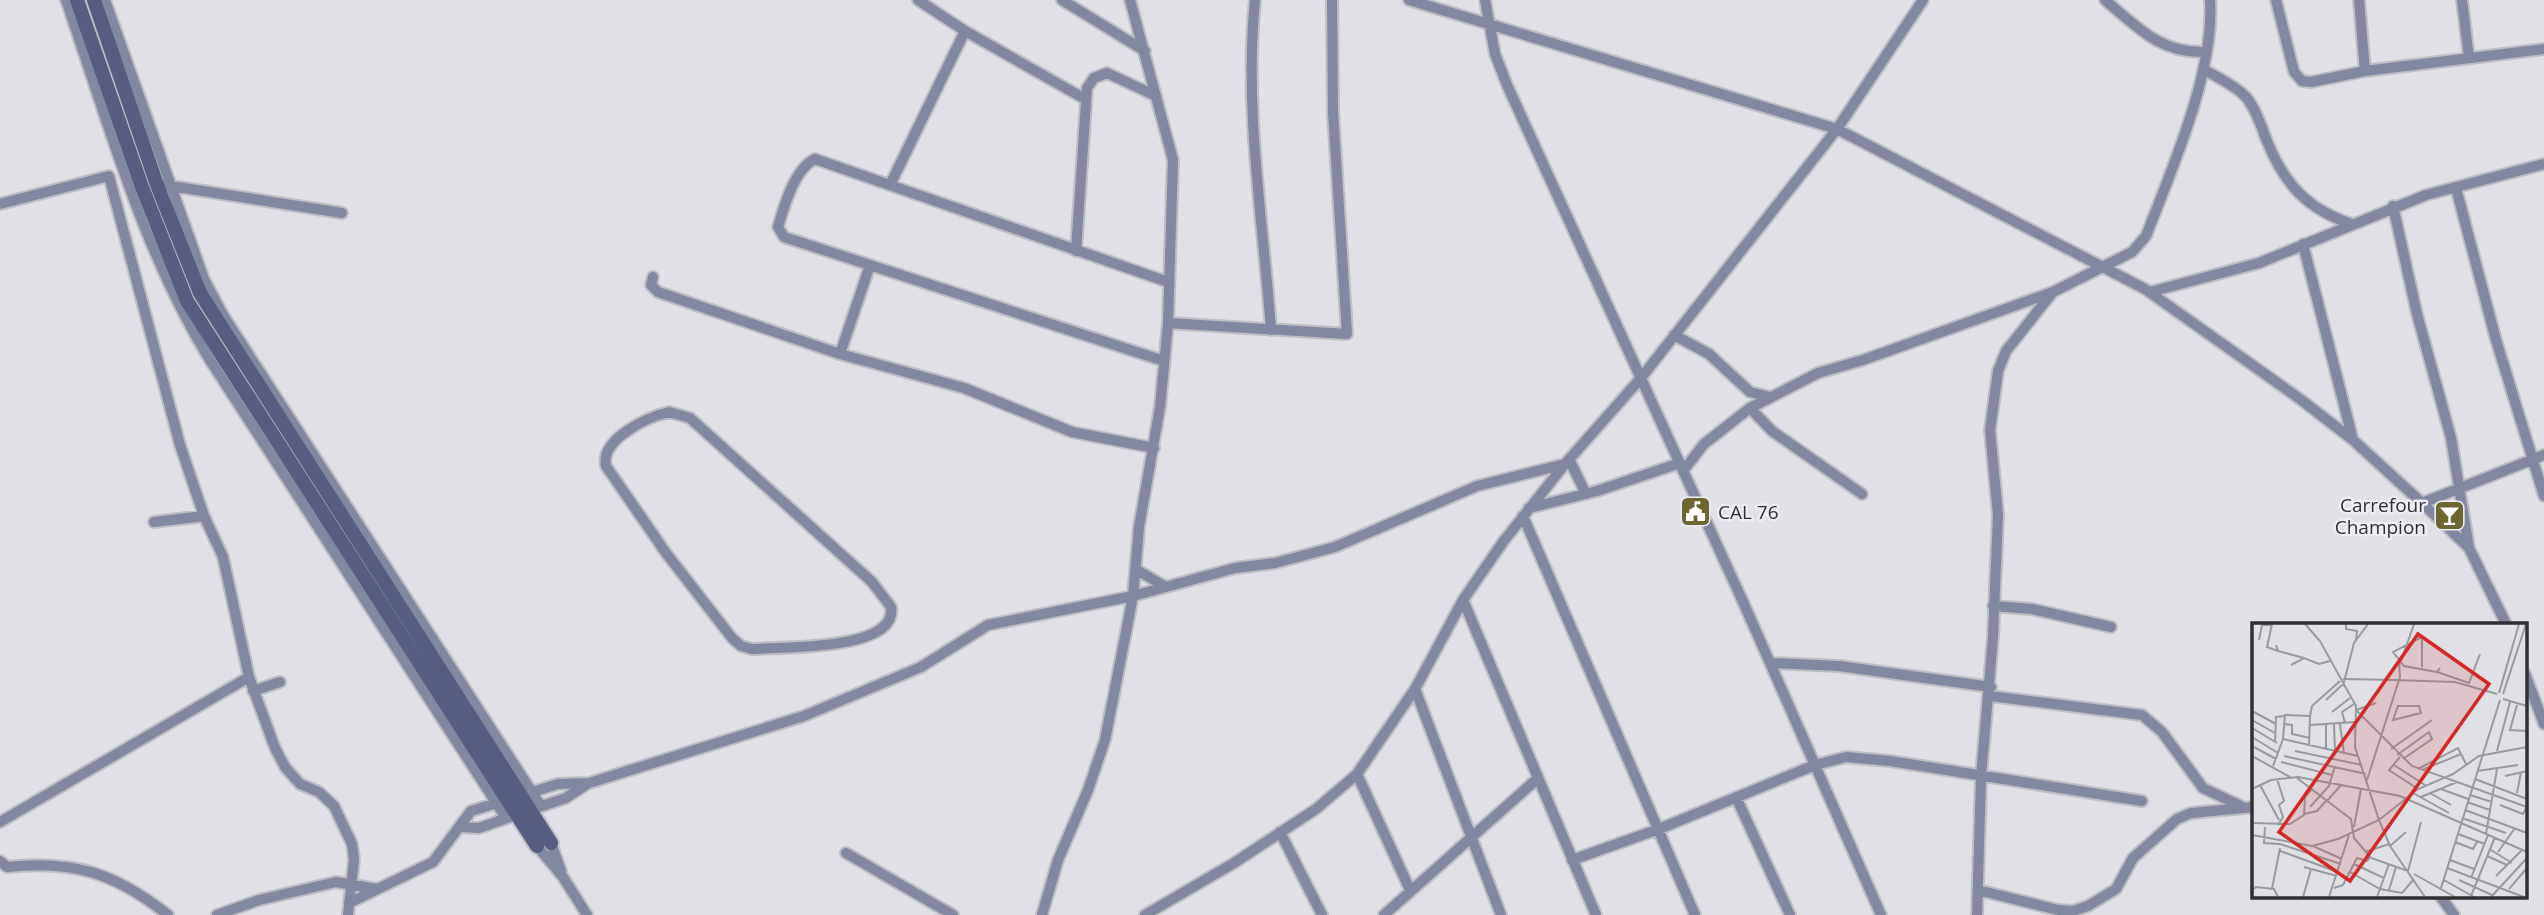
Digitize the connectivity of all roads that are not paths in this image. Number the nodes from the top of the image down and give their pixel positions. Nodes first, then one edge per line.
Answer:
1 (66, 0) edge
2 (76, 0) edge
3 (94, 0) edge
4 (105, 0) edge
5 (918, 0) edge
6 (1062, 0) edge
7 (1130, 0) edge
8 (1255, 0) edge
9 (1332, 0) edge
10 (1409, 0) edge
11 (1485, 0) edge
12 (2105, 0) edge
13 (2210, 0) edge
14 (2276, 0) edge
15 (2359, 0) edge
16 (2462, 0) edge
17 (1921, 1) edge
18 (1487, 22) junction
19 (965, 31) junction
20 (2544, 49) edge
21 (1145, 51) junction
22 (2206, 52) junction
23 (2469, 58) junction
24 (2205, 70) junction
25 (2365, 71) junction
26 (1156, 96) junction
27 (1085, 99) junction
28 (1837, 129) junction
29 (2543, 166) edge
30 (890, 185) junction
31 (150, 186) junction
32 (2456, 188) junction
33 (0, 204) edge
34 (2393, 206) junction
35 (342, 213) dead end
36 (2352, 224) junction
37 (2303, 244) junction
38 (1076, 251) junction
39 (870, 265) junction
40 (2103, 267) junction
41 (653, 277) dead end
42 (1168, 282) junction
43 (2053, 292) junction
44 (2150, 292) junction
45 (1168, 323) junction
46 (1271, 330) junction
47 (1674, 335) junction
48 (840, 354) junction
49 (1164, 361) junction
50 (1641, 378) junction
51 (1770, 397) junction
52 (1750, 408) junction
53 (2353, 440) junction
54 (1154, 448) junction
55 (2538, 456) edge
56 (1567, 461) junction
57 (1681, 467) junction
58 (2460, 490) junction
59 (625, 494) joint
60 (1586, 494) junction
61 (1862, 494) dead end
62 (2544, 496) edge
63 (2422, 503) junction
64 (1526, 512) junction
65 (204, 516) junction
66 (155, 522) dead end
67 (2469, 548) junction
68 (1137, 569) junction
69 (1166, 587) junction
70 (1133, 596) junction
71 (1463, 600) junction
72 (1993, 606) junction
73 (2505, 623) edge
74 (2112, 627) dead end
75 (1770, 663) junction
76 (249, 677) junction
77 (2526, 677) edge
78 (280, 682) dead end
79 (1415, 690) junction
80 (253, 691) junction
81 (1990, 691) junction
82 (2544, 724) edge
83 (1815, 765) junction
84 (1357, 774) junction
85 (1981, 777) junction
86 (1537, 779) junction
87 (589, 782) junction
88 (527, 794) junction
89 (1736, 797) junction
90 (2142, 801) dead end
91 (502, 802) junction
92 (2248, 807) edge
93 (536, 808) junction
94 (511, 817) junction
95 (0, 822) edge
96 (463, 827) junction
97 (1659, 829) junction
98 (1280, 832) junction
99 (1471, 840) junction
100 (544, 845) junction
101 (846, 853) dead end
102 (1572, 860) junction
103 (0, 861) edge
104 (350, 885) junction
105 (378, 889) junction
106 (1410, 890) junction
107 (1978, 890) junction
108 (2441, 898) edge
109 (349, 903) junction
110 (1158, 912) edge
111 (168, 915) edge
112 (217, 915) edge
113 (348, 915) edge
114 (587, 915) edge
115 (953, 915) edge
116 (1042, 915) edge
117 (1145, 915) edge
118 (1322, 915) edge
119 (1384, 915) edge
120 (1501, 915) edge
121 (1596, 915) edge
122 (1695, 915) edge
123 (1790, 915) edge
124 (1881, 915) edge
125 (1976, 915) edge
126 (2454, 915) edge

1 - 31 street
2 - 31 main road
3 - 31 main road
4 - 31 street
5 - 19 street
6 - 21 street
7 - 21 street
8 - 46 street
9 - 46 street
10 - 18 street
11 - 18 street
12 - 22 street
13 - 22 street
14 - 25 street
15 - 25 street
16 - 23 street
17 - 28 street
18 - 28 street
18 - 50 street
19 - 27 street
19 - 30 street
20 - 23 street
21 - 26 street
22 - 24 street
23 - 25 street
24 - 36 street
24 - 40 street
26 - 27 street
26 - 42 street
27 - 38 street
28 - 40 street
28 - 47 street
29 - 32 street
30 - 38 street
30 - 39 street
31 - 35 street
31 - 88 main road
31 - 91 main road
32 - 34 street
32 - 55 street
33 - 65 street
34 - 36 street
34 - 58 street
36 - 37 street
37 - 44 street
37 - 53 street
38 - 42 street
39 - 48 street
39 - 49 street
40 - 43 street
40 - 44 street
41 - 48 street
42 - 45 street
43 - 51 street
43 - 72 street
44 - 53 street
45 - 46 street
45 - 49 street
47 - 50 street
47 - 51 street
48 - 54 street
49 - 54 street
50 - 56 street
50 - 57 street
51 - 52 street
52 - 57 street
52 - 61 street
53 - 63 street
54 - 68 street
55 - 58 street
55 - 62 street
56 - 60 street
56 - 64 street
56 - 69 street
57 - 60 street
57 - 75 street
58 - 63 street
58 - 67 street
59 - 59 street
60 - 64 street
63 - 67 street
64 - 71 street
64 - 97 street
65 - 66 street
65 - 76 street
67 - 73 street
68 - 69 street
68 - 70 street
69 - 70 street
70 - 87 street
70 - 116 street
71 - 79 street
71 - 86 street
72 - 74 street
72 - 81 street
75 - 81 street
75 - 83 street
76 - 80 street
76 - 95 street
77 - 82 street
78 - 80 street
79 - 84 street
79 - 99 street
80 - 104 street
81 - 85 street
81 - 92 street
83 - 85 street
83 - 89 street
83 - 124 street
84 - 98 street
84 - 106 street
85 - 90 street
85 - 107 street
86 - 99 street
86 - 102 street
87 - 88 street
87 - 93 street
88 - 91 street
88 - 93 main road
89 - 97 street
89 - 123 street
91 - 94 main road
91 - 96 street
92 - 107 street
93 - 94 street
93 - 100 main road
94 - 96 street
94 - 100 main road
96 - 105 street
97 - 102 street
97 - 122 street
98 - 110 street
98 - 118 street
99 - 106 street
99 - 120 street
100 - 114 street
101 - 115 street
102 - 121 street
103 - 111 street
104 - 105 street
104 - 109 street
104 - 112 street
105 - 109 street
106 - 119 street
107 - 125 street
108 - 126 street
109 - 113 street
110 - 117 street

